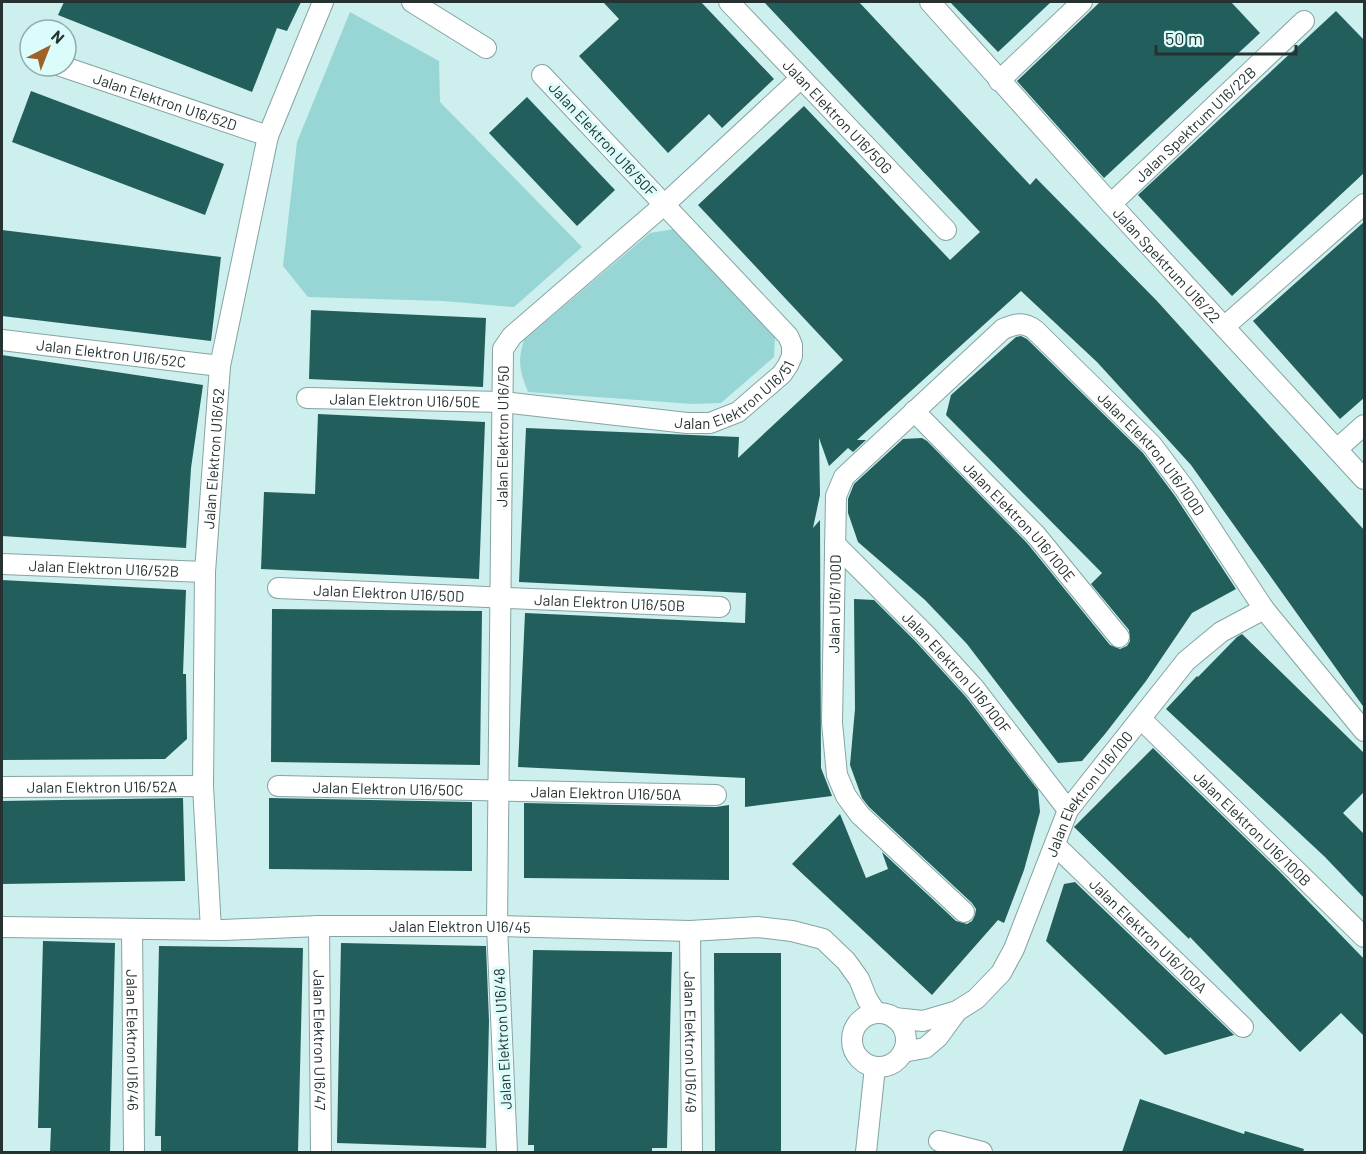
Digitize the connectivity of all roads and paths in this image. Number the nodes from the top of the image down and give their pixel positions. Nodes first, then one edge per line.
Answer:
1 (323, 2) edge
2 (412, 2) edge
3 (729, 2) edge
4 (930, 2) edge
5 (1082, 2) edge
6 (1304, 21) dead end
7 (486, 48) dead end
8 (78, 72) edge
9 (542, 75) dead end
10 (801, 78) junction
11 (999, 81) junction
12 (268, 136) junction
13 (664, 204) junction
14 (1111, 204) junction
15 (1365, 204) edge
16 (946, 230) dead end
17 (1017, 323) joint
18 (1224, 327) junction
19 (2, 340) edge
20 (220, 366) junction
21 (307, 398) dead end
22 (503, 402) junction
23 (914, 411) junction
24 (1365, 425) edge
25 (1337, 449) junction
26 (1365, 479) edge
27 (835, 544) junction
28 (2, 564) edge
29 (205, 572) junction
30 (278, 588) dead end
31 (499, 597) junction
32 (720, 607) dead end
33 (1264, 609) junction
34 (1119, 637) dead end
35 (1141, 719) junction
36 (1365, 731) edge
37 (203, 786) junction
38 (278, 786) dead end
39 (2, 787) edge
40 (498, 791) junction
41 (716, 795) dead end
42 (1068, 810) junction
43 (1055, 845) junction
44 (964, 912) dead end
45 (319, 926) junction
46 (497, 926) junction
47 (2, 927) edge
48 (132, 929) junction
49 (211, 930) junction
50 (690, 931) junction
51 (1365, 937) edge
52 (957, 1011) junction
53 (885, 1016) junction
54 (1243, 1027) dead end
55 (903, 1052) junction
56 (875, 1067) junction
57 (939, 1141) dead end
58 (134, 1152) edge
59 (321, 1152) edge
60 (507, 1152) edge
61 (692, 1152) edge
62 (866, 1152) edge
63 (982, 1152) edge

1 - 12 street, Jalan Elektron U16/52
2 - 7 street
3 - 10 street, Jalan Elektron U16/50G
4 - 11 street, Jalan Spektrum U16/22
5 - 11 street
6 - 14 street, Jalan Spektrum U16/22B
8 - 12 street, Jalan Elektron U16/52D
9 - 13 street, Jalan Elektron U16/50F
10 - 13 street, Jalan Elektron U16/50
10 - 16 street, Jalan Elektron U16/50G
11 - 14 street, Jalan Spektrum U16/22
12 - 20 street, Jalan Elektron U16/52
13 - 22 street, Jalan Elektron U16/50
13 - 22 street, Jalan Elektron U16/51
14 - 18 street, Jalan Spektrum U16/22
15 - 18 street
17 - 23 street, Jalan U16/100D
17 - 33 street, Jalan Elektron U16/100D
18 - 25 street, Jalan Spektrum U16/22
19 - 20 street, Jalan Elektron U16/52C
20 - 29 street, Jalan Elektron U16/52
21 - 22 street, Jalan Elektron U16/50E
22 - 31 street, Jalan Elektron U16/50
23 - 27 street, Jalan U16/100D
23 - 34 street, Jalan Elektron U16/100E
24 - 25 street
25 - 26 street, Jalan Spektrum U16/22
27 - 42 street, Jalan Elektron U16/100F
27 - 44 street, Jalan U16/100D
28 - 29 street, Jalan Elektron U16/52B
29 - 37 street, Jalan Elektron U16/52
30 - 31 street, Jalan Elektron U16/50D
31 - 32 street, Jalan Elektron U16/50B
31 - 40 street, Jalan Elektron U16/50
33 - 35 street, Jalan Elektron U16/100
33 - 36 street, Jalan Elektron U16/100D
35 - 42 street, Jalan Elektron U16/100
35 - 51 street, Jalan Elektron U16/100B
37 - 39 street, Jalan Elektron U16/52A
37 - 49 street, Jalan Elektron U16/52
38 - 40 street, Jalan Elektron U16/50C
40 - 41 street, Jalan Elektron U16/50A
40 - 46 street, Jalan Elektron U16/50
42 - 43 street, Jalan Elektron U16/100
43 - 52 street, Jalan Elektron U16/100
43 - 54 street, Jalan Elektron U16/100A
45 - 46 street, Jalan Elektron U16/45
45 - 49 street, Jalan Elektron U16/45
45 - 59 street, Jalan Elektron U16/47
46 - 50 street, Jalan Elektron U16/45
46 - 60 street, Jalan Elektron U16/48
47 - 48 street, Jalan Elektron U16/45
48 - 49 street, Jalan Elektron U16/45
48 - 58 street, Jalan Elektron U16/46
50 - 53 street, Jalan Elektron U16/45
50 - 61 street, Jalan Elektron U16/49
52 - 53 street
52 - 55 street
53 - 55 street
53 - 56 street
55 - 56 street
56 - 62 street
57 - 63 street

